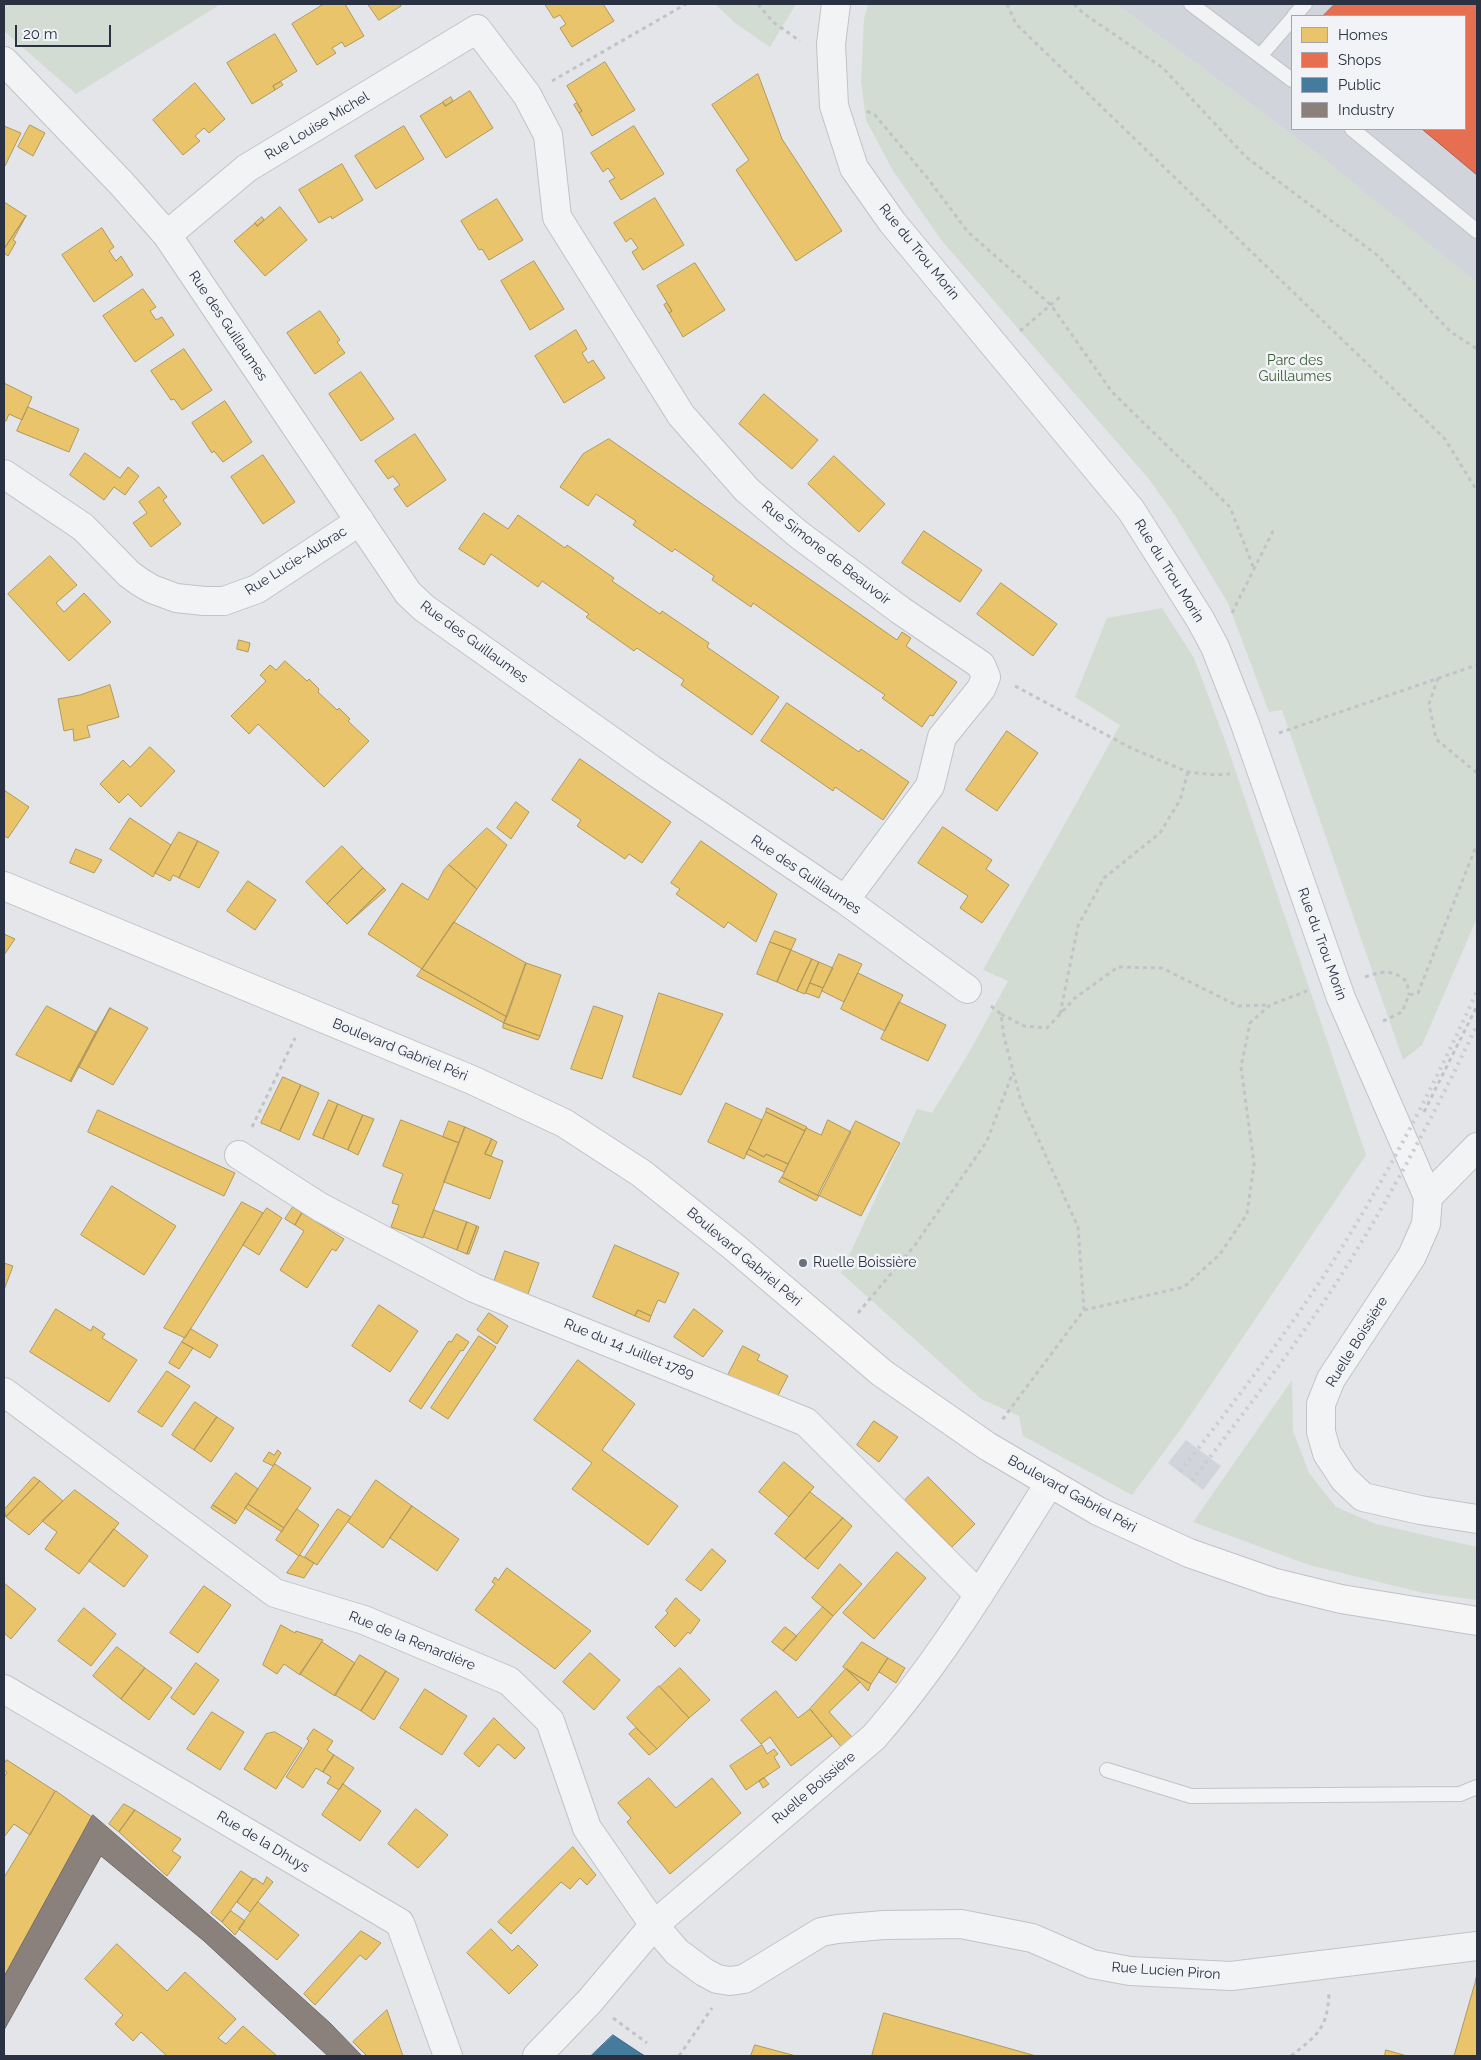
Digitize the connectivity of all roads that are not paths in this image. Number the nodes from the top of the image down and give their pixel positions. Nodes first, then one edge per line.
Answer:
1 (836, 4) edge
2 (1191, 4) edge
3 (1305, 4) edge
4 (1295, 15) edge
5 (1291, 19) edge
6 (477, 29) joint
7 (1261, 55) junction
8 (4, 61) edge
9 (1291, 79) edge
10 (1353, 130) edge
11 (1477, 231) edge
12 (167, 235) junction
13 (4, 474) edge
14 (360, 521) junction
15 (4, 886) edge
16 (845, 900) junction
17 (967, 989) road end
18 (1477, 1147) edge
19 (239, 1155) road end
20 (1428, 1197) junction
21 (4, 1392) edge
22 (1049, 1484) junction
23 (1477, 1519) edge
24 (979, 1595) junction
25 (1477, 1621) edge
26 (4, 1688) edge
27 (1107, 1770) dead end
28 (1477, 1786) edge
29 (654, 1925) junction
30 (1477, 1946) edge
31 (448, 2056) edge
32 (536, 2056) edge

1 - 20 street, Rue du Trou Morin
2 - 7 lane
3 - 4 lane
5 - 7 lane
6 - 12 street, Rue Louise Michel
6 - 16 street, Rue Simone de Beauvoir
7 - 9 lane
8 - 12 street, Rue des Guillaumes
10 - 11 lane
12 - 14 street, Rue des Guillaumes
13 - 14 street, Rue Lucie-Aubrac
14 - 16 street, Rue des Guillaumes
15 - 22 main road, Boulevard Gabriel Péri
16 - 17 street, Rue des Guillaumes
18 - 20 street
19 - 24 street, Rue du 14 Juillet 1789
20 - 23 street, Ruelle Boissière
21 - 29 street, Rue de la Renardière
22 - 24 street, Ruelle Boissière
22 - 25 main road, Boulevard Gabriel Péri
24 - 29 street, Ruelle Boissière
26 - 31 street, Rue de la Dhuys
27 - 28 lane
29 - 30 street, Rue Lucien Piron
29 - 32 street, Ruelle Boissière

